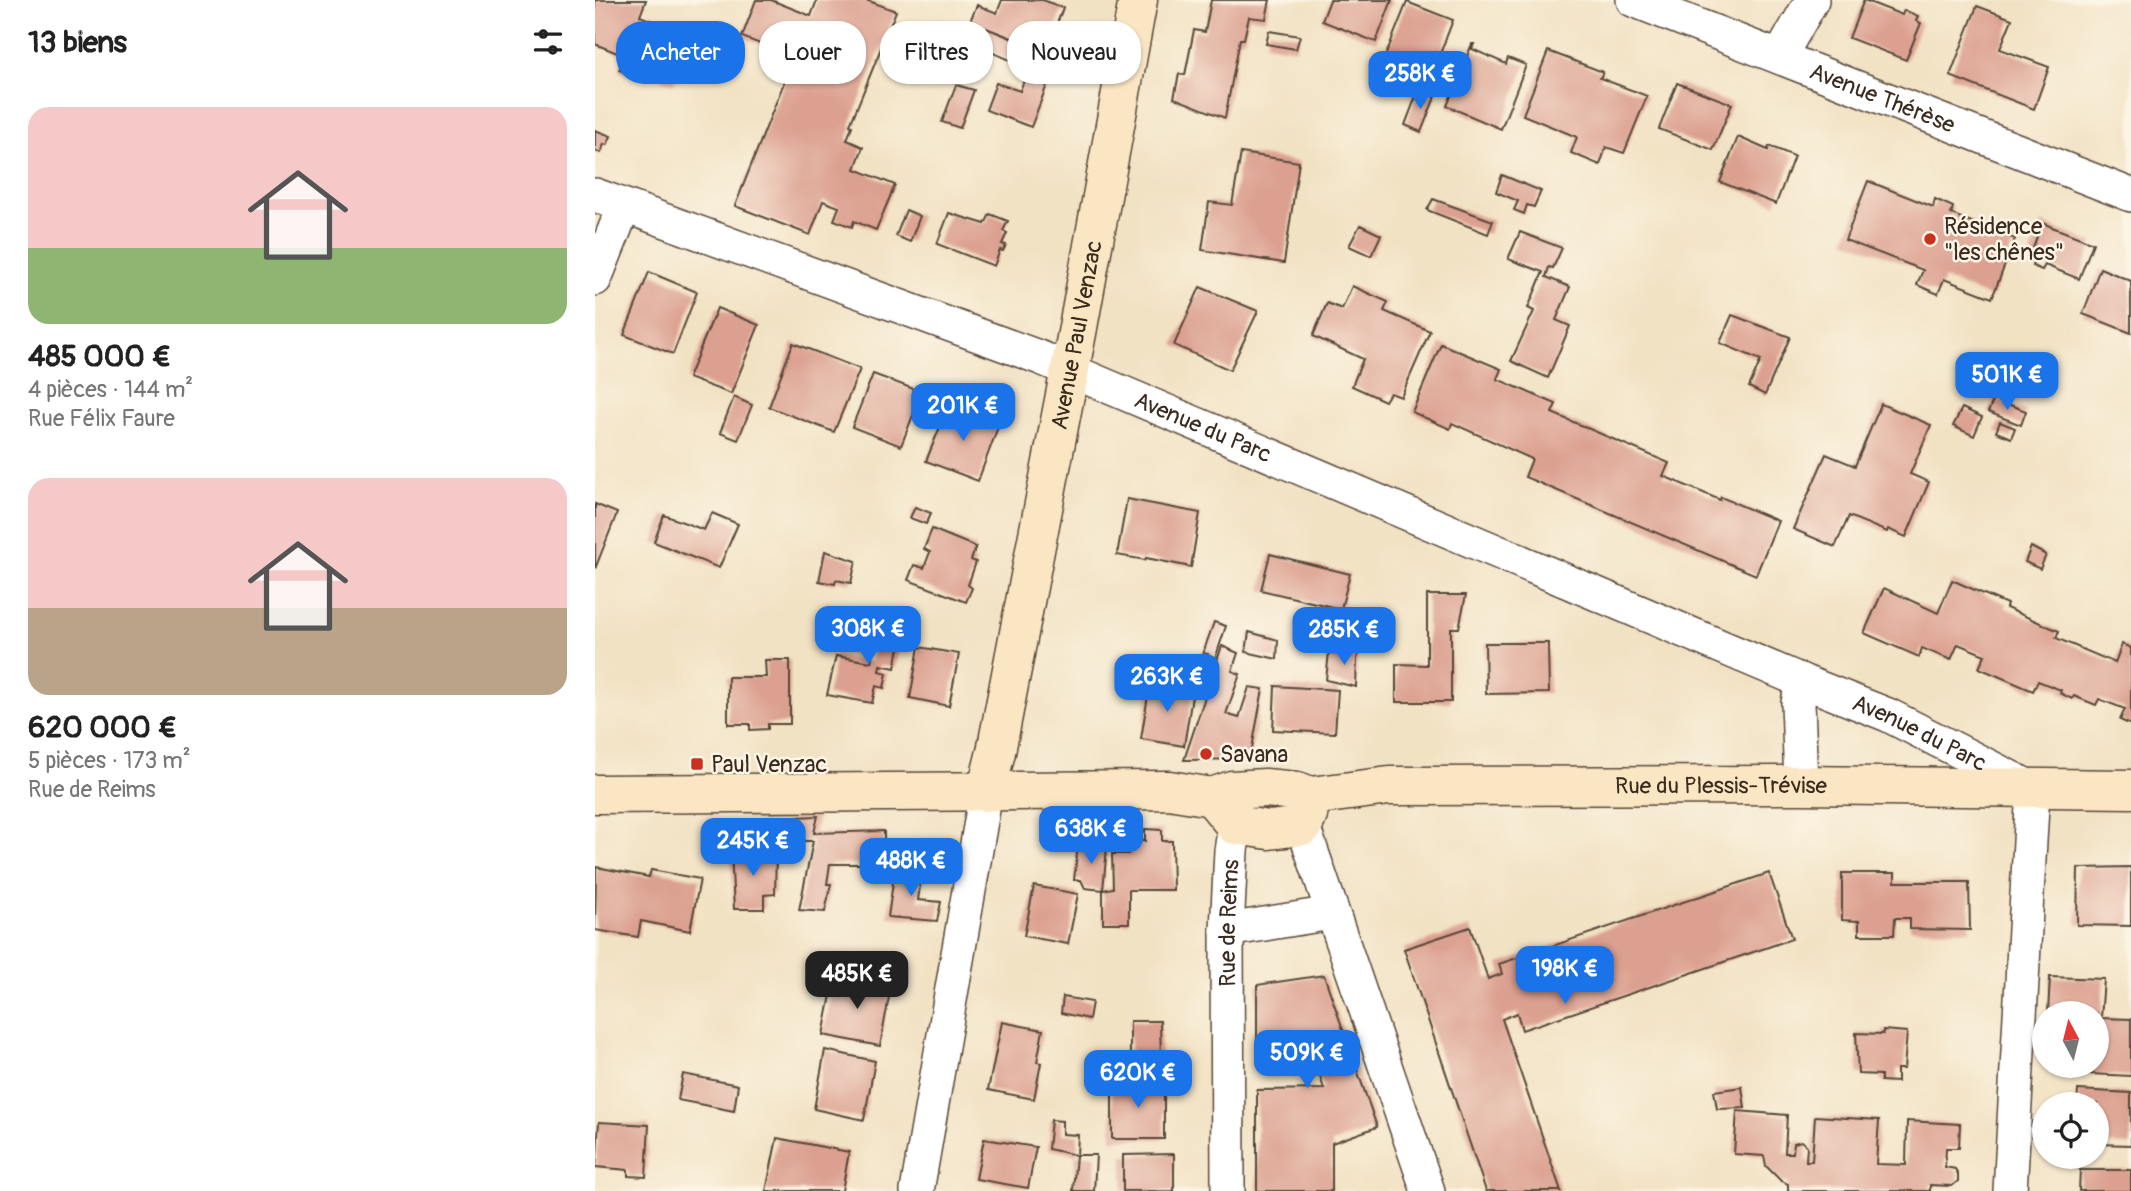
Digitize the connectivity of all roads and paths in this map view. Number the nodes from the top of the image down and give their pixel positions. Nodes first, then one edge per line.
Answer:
1 (1138, 0) edge
2 (1633, 0) edge
3 (1812, 0) edge
4 (1780, 56) junction
5 (2131, 195) edge
6 (610, 200) edge
7 (595, 279) edge
8 (1069, 370) junction
9 (1802, 681) junction
10 (1801, 785) junction
11 (2033, 789) junction
12 (2131, 789) edge
13 (986, 792) junction
14 (595, 794) edge
15 (1224, 811) junction
16 (1307, 811) junction
17 (1332, 913) junction
18 (1227, 930) junction
19 (917, 1191) edge
20 (1228, 1191) edge
21 (1428, 1191) edge
22 (2010, 1191) edge

1 - 8 street, Avenue Paul Venzac
2 - 4 street, Avenue Thérèse
3 - 4 street
4 - 5 street, Avenue Thérèse
6 - 7 street
6 - 8 street, Avenue du Parc
8 - 9 street, Avenue du Parc
8 - 13 street, Avenue Paul Venzac
9 - 10 street
9 - 11 street, Avenue du Parc
10 - 11 street, Rue du Plessis-Trévise
10 - 16 street, Rue du Plessis-Trévise
11 - 12 street, Rue du Plessis-Trévise
11 - 22 street
13 - 14 street, Rue du Plessis-Trévise
13 - 15 street, Rue du Plessis-Trévise
13 - 19 street
15 - 16 street, Rue du Plessis-Trévise
15 - 18 street, Rue de Reims
16 - 17 street
17 - 18 street
17 - 21 street
18 - 20 street, Rue de Reims

